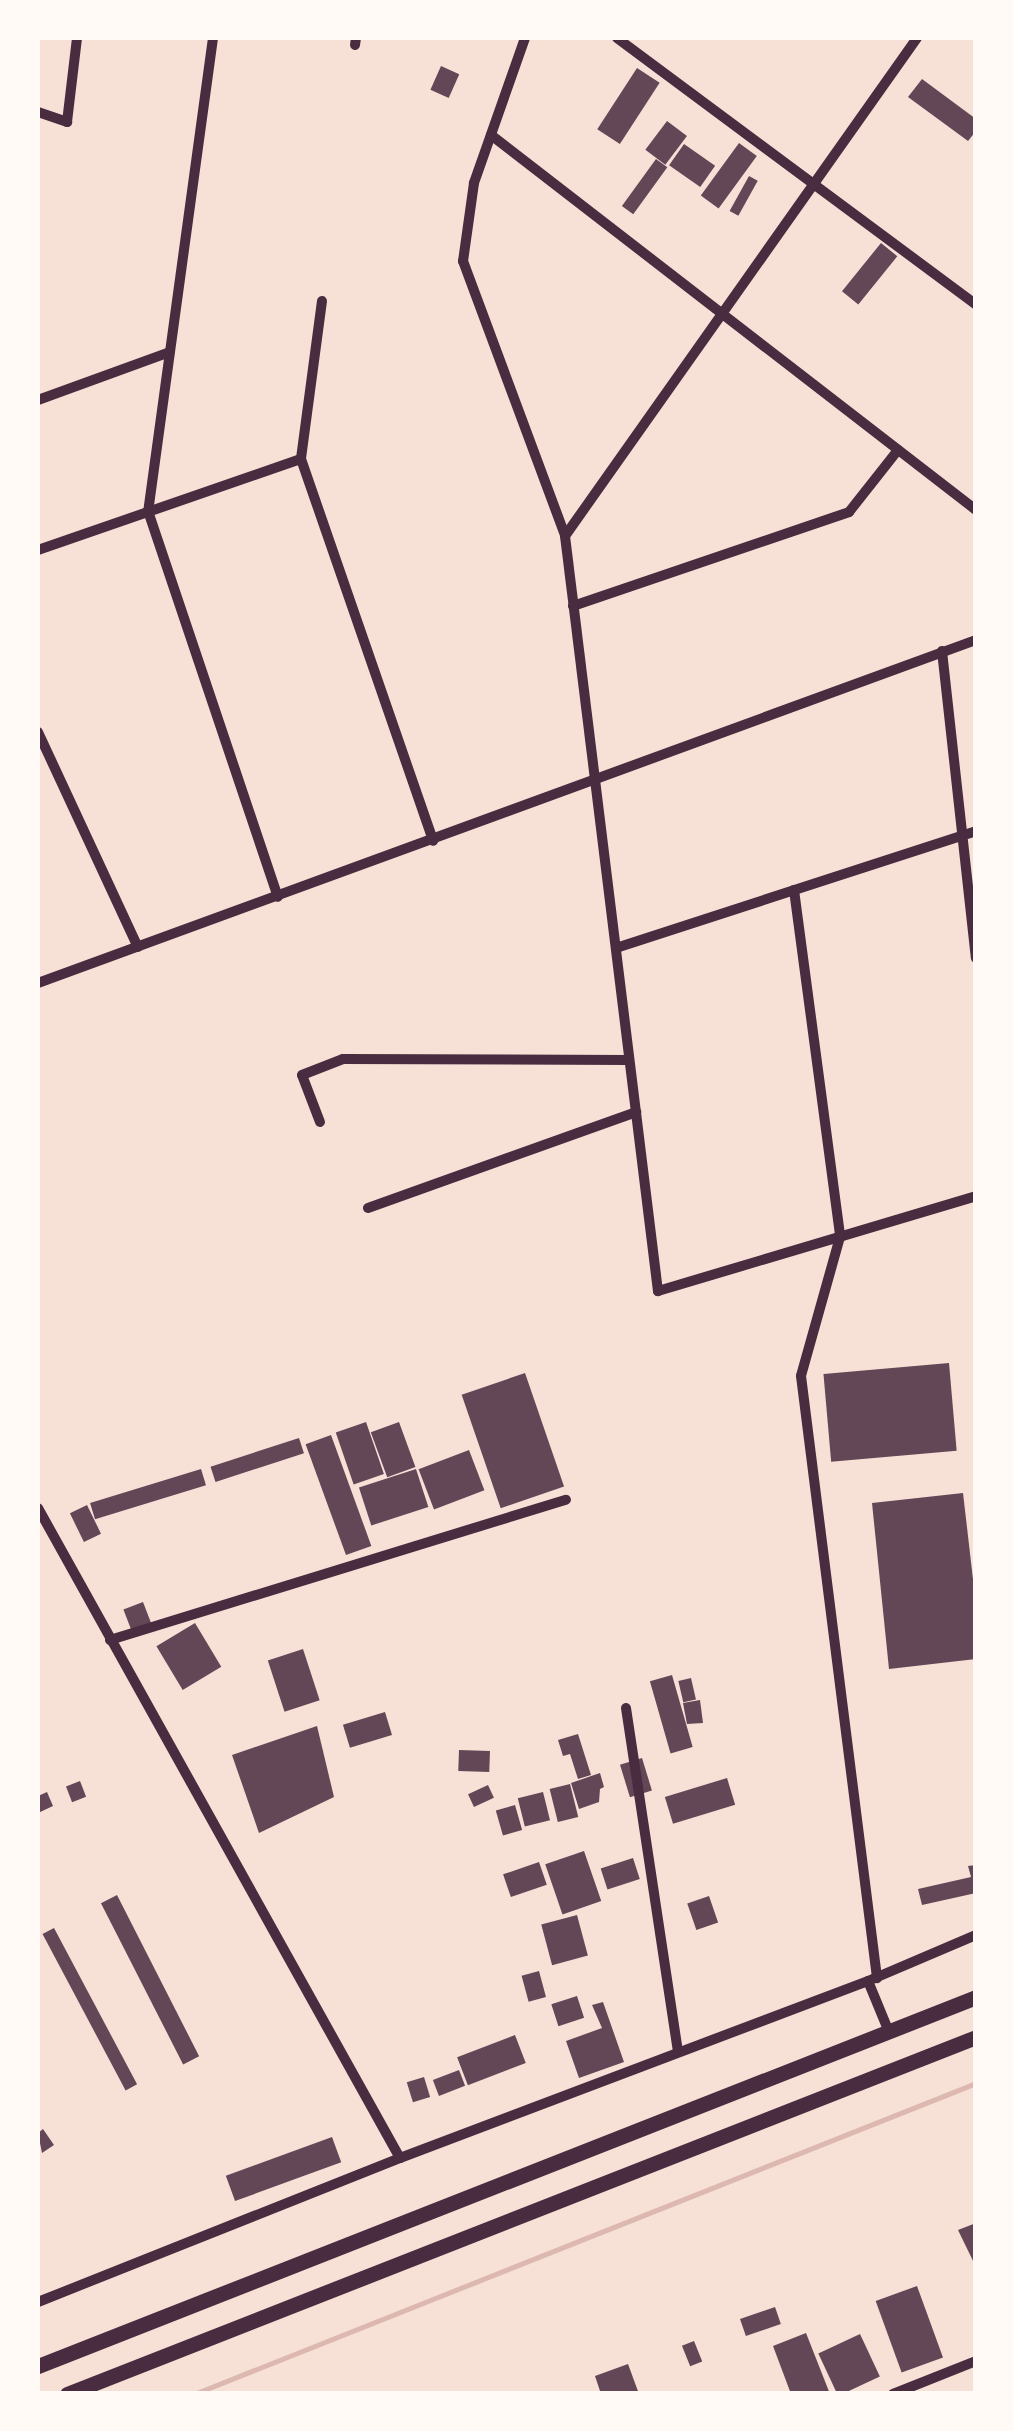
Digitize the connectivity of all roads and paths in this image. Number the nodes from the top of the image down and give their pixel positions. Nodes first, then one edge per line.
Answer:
1 (77, 38) edge
2 (214, 38) edge
3 (525, 38) edge
4 (617, 38) edge
5 (917, 38) edge
6 (38, 112) edge
7 (491, 135) junction
8 (814, 182) junction
9 (322, 301) dead end
10 (976, 305) edge
11 (722, 313) junction
12 (170, 352) junction
13 (38, 400) edge
14 (898, 450) junction
15 (301, 460) junction
16 (976, 510) edge
17 (148, 511) junction
18 (564, 536) junction
19 (38, 550) edge
20 (574, 606) junction
21 (976, 640) edge
22 (942, 651) junction
23 (38, 732) edge
24 (596, 782) junction
25 (976, 830) edge
26 (962, 835) junction
27 (433, 841) junction
28 (794, 890) junction
29 (278, 896) junction
30 (138, 947) junction
31 (616, 948) junction
32 (976, 958) edge
33 (38, 983) edge
34 (630, 1060) junction
35 (636, 1112) junction
36 (320, 1122) dead end
37 (976, 1196) edge
38 (368, 1208) dead end
39 (840, 1237) junction
40 (566, 1500) dead end
41 (38, 1508) edge
42 (110, 1640) junction
43 (626, 1708) dead end
44 (976, 1935) edge
45 (872, 1980) junction
46 (976, 1998) edge
47 (889, 2032) junction
48 (976, 2036) edge
49 (678, 2052) junction
50 (400, 2158) junction
51 (38, 2302) edge
52 (976, 2362) edge
53 (38, 2366) edge
54 (67, 2394) edge
55 (894, 2394) edge

1 - 6 street
2 - 12 street
3 - 7 street
4 - 8 street
5 - 8 street
7 - 11 street
7 - 18 street
8 - 10 street
8 - 11 street
9 - 15 street
11 - 14 street
11 - 18 street
12 - 13 street
12 - 17 street
14 - 16 street
14 - 20 street
15 - 17 street
15 - 27 street
17 - 19 street
17 - 29 street
18 - 20 street
20 - 24 street
21 - 22 street
22 - 24 street
22 - 26 street
23 - 30 street
24 - 27 street
24 - 31 street
25 - 26 street
26 - 28 street
26 - 32 street
27 - 29 street
28 - 31 street
28 - 39 street
29 - 30 street
30 - 33 street
31 - 34 street
34 - 35 street
34 - 36 street
35 - 38 street
35 - 39 street
37 - 39 street
39 - 45 street
40 - 42 street
41 - 42 street
42 - 50 street
43 - 49 street
44 - 45 street
45 - 47 street
45 - 49 street
46 - 47 highway
47 - 53 highway
48 - 54 highway
49 - 50 street
50 - 51 street
52 - 55 street

